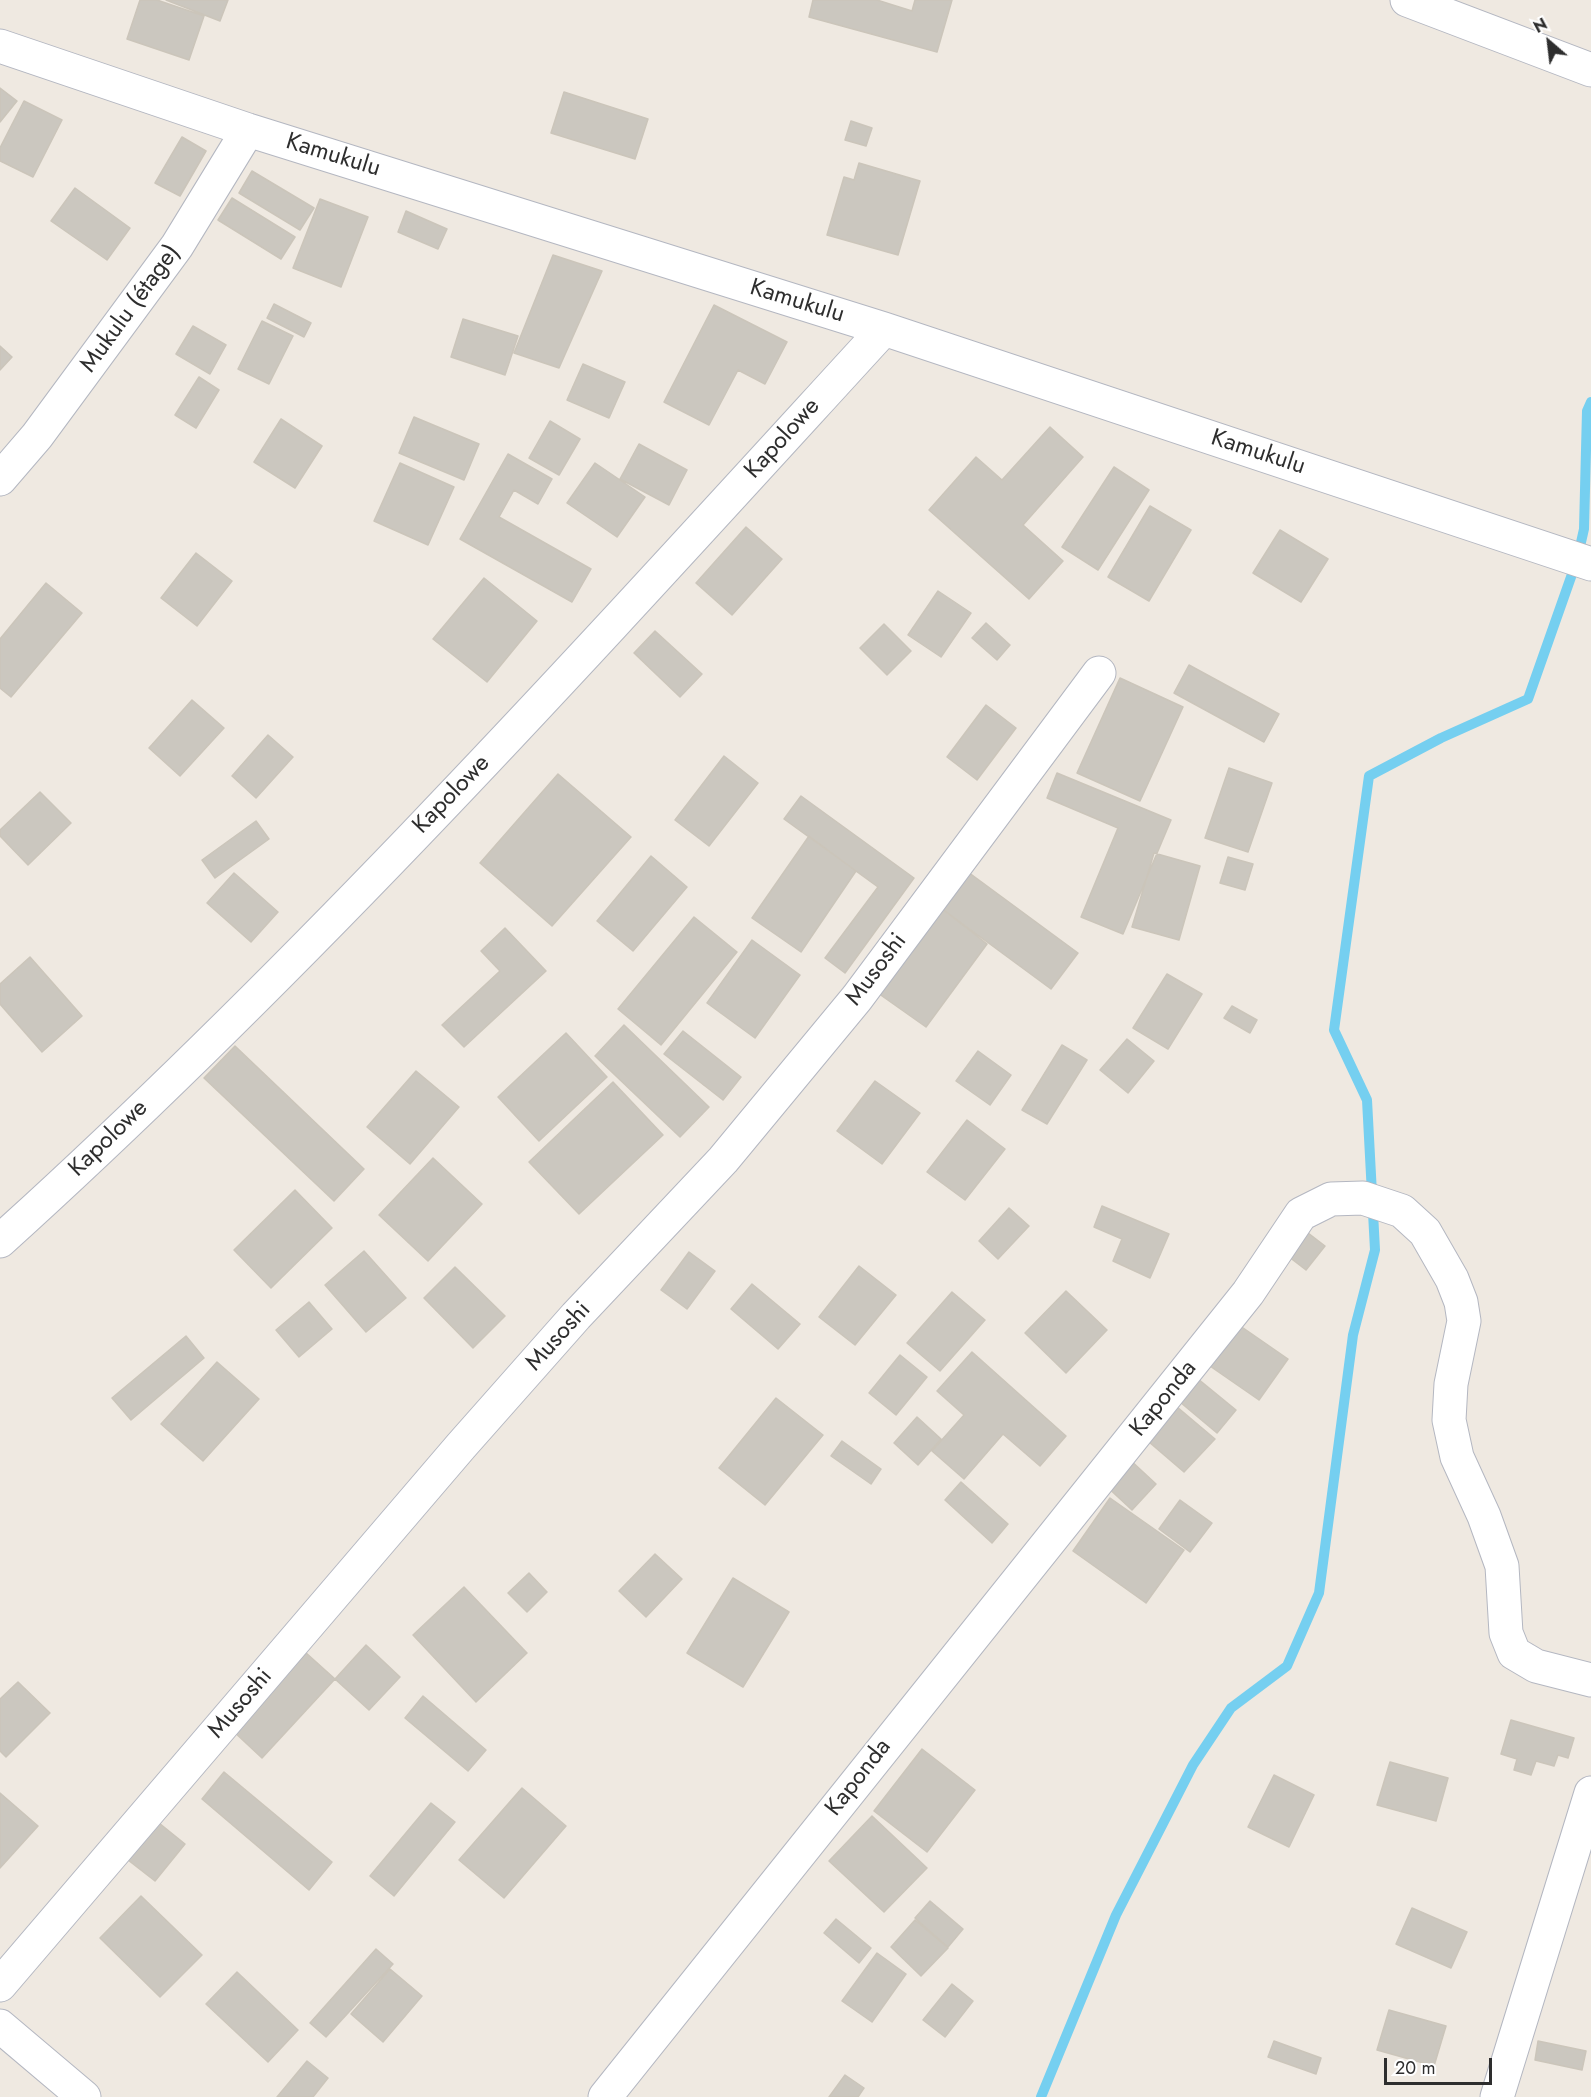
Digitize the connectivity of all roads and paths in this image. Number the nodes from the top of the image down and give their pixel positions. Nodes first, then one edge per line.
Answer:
1 (1407, 0) edge
2 (0, 46) edge
3 (1591, 70) edge
4 (248, 130) junction
5 (884, 329) junction
6 (0, 478) edge
7 (1591, 564) edge
8 (1099, 674) dead end
9 (0, 1240) edge
10 (1591, 1680) edge
11 (1591, 1793) edge
12 (0, 1985) edge
13 (0, 2026) edge
14 (1503, 2096) edge
15 (84, 2097) edge
16 (605, 2097) edge

1 - 3 street
2 - 4 street, Kamukulu
4 - 5 street, Kamukulu
4 - 6 street, Mukulu (étage)
5 - 7 street, Kamukulu
5 - 9 street, Kapolowe
8 - 12 street, Musoshi
10 - 16 street, Kaponda
11 - 14 street
13 - 15 street

